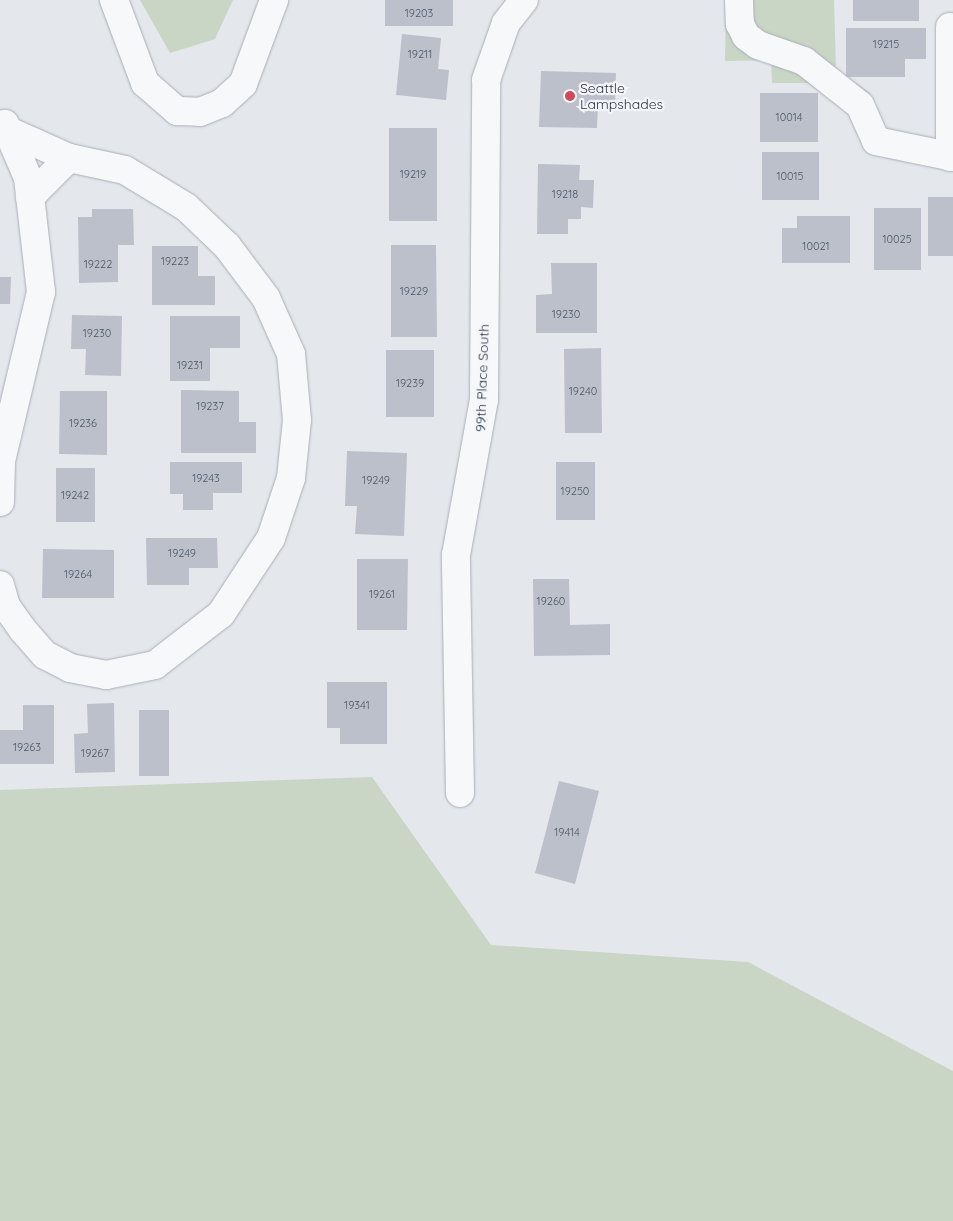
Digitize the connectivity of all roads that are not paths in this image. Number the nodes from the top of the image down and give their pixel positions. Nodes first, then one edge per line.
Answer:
1 (114, 0) edge
2 (274, 0) edge
3 (524, 0) edge
4 (738, 0) edge
5 (950, 27) dead end
6 (5, 124) edge
7 (952, 157) edge
8 (69, 158) junction
9 (30, 197) junction
10 (0, 502) edge
11 (0, 585) edge
12 (460, 793) dead end

1 - 2 street
3 - 12 street, 99th Place South
4 - 7 street
5 - 7 street
6 - 8 street
6 - 9 street
8 - 9 street
8 - 11 street
9 - 10 street

